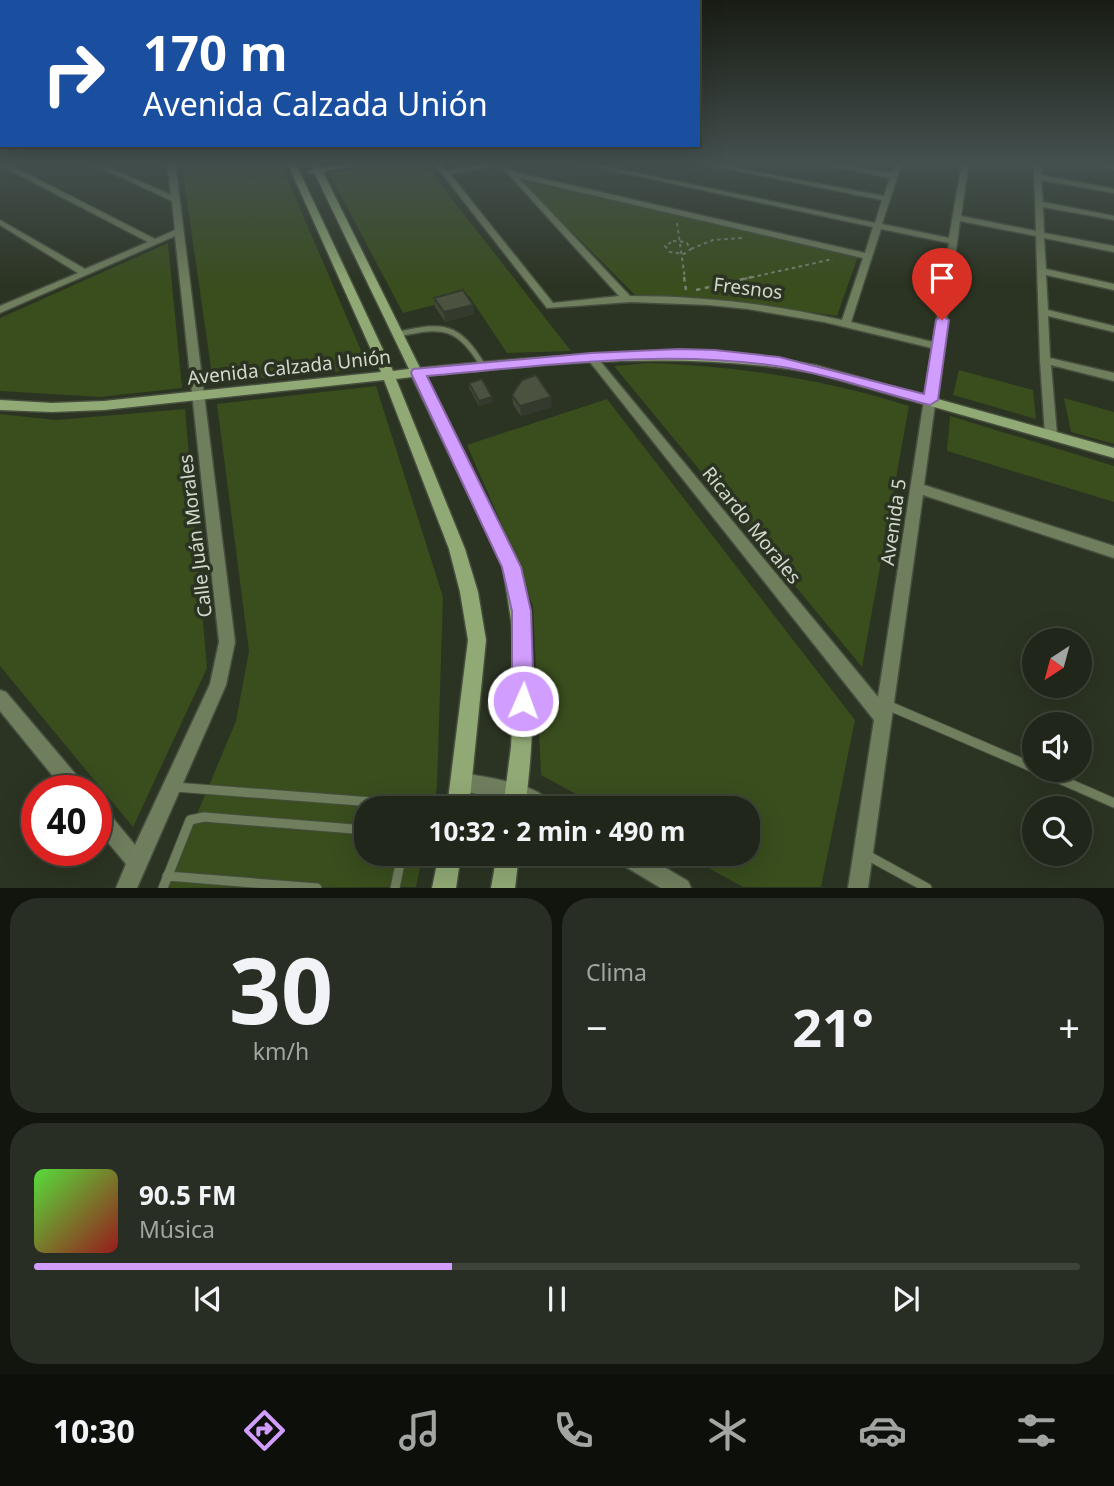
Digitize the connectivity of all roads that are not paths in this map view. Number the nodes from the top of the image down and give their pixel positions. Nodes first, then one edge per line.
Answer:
1 (80, 203) edge
2 (175, 203) edge
3 (310, 203) edge
4 (334, 203) edge
5 (470, 203) edge
6 (540, 203) edge
7 (639, 203) edge
8 (772, 203) edge
9 (886, 203) edge
10 (959, 203) edge
11 (1039, 204) joint
12 (957, 218) junction
13 (1114, 218) edge
14 (0, 222) edge
15 (878, 226) junction
16 (178, 232) junction
17 (1040, 234) junction
18 (154, 242) junction
19 (954, 243) junction
20 (1114, 249) edge
21 (864, 255) junction
22 (1042, 271) junction
23 (85, 273) junction
24 (1114, 286) edge
25 (0, 299) edge
26 (627, 299) junction
27 (5, 308) edge
28 (1043, 312) junction
29 (846, 322) junction
30 (1114, 328) edge
31 (399, 334) junction
32 (939, 346) junction
33 (591, 358) junction
34 (1045, 360) junction
35 (483, 366) junction
36 (418, 373) junction
37 (389, 376) junction
38 (1114, 377) edge
39 (198, 395) junction
40 (930, 400) junction
41 (0, 405) edge
42 (1051, 435) junction
43 (1114, 453) edge
44 (917, 488) junction
45 (1114, 552) edge
46 (0, 698) edge
47 (884, 711) junction
48 (1022, 763) edge
49 (65, 775) edge
50 (462, 782) junction
51 (1066, 782) edge
52 (173, 787) junction
53 (460, 796) edge
54 (503, 796) edge
55 (515, 796) edge
56 (354, 801) edge
57 (1114, 803) edge
58 (354, 829) edge
59 (112, 832) edge
60 (863, 853) junction
61 (138, 863) junction
62 (399, 866) edge
63 (448, 866) edge
64 (506, 866) edge
65 (644, 866) edge
66 (167, 876) junction
67 (127, 887) edge
68 (163, 887) edge
69 (317, 887) edge
70 (395, 887) edge
71 (444, 887) edge
72 (503, 887) edge
73 (681, 887) edge
74 (858, 887) edge
75 (927, 887) edge

1 - 18 street
2 - 16 street, Calle Juán Morales
3 - 37 street
4 - 31 street
5 - 26 street, Fresnos
6 - 26 street
7 - 21 street
8 - 15 street
9 - 15 street
10 - 12 street, Avenida 5
11 - 13 street
11 - 17 street
12 - 17 street
12 - 19 street, Avenida 5
14 - 23 street
15 - 19 street
15 - 21 street
16 - 18 street
16 - 39 street, Calle Juán Morales
17 - 20 street
17 - 22 street
18 - 23 street
19 - 32 street, Avenida 5
21 - 29 street
22 - 24 street
22 - 28 street
23 - 27 street
25 - 27 street
26 - 29 street, Fresnos
28 - 30 street
28 - 34 street
29 - 32 street, Fresnos
31 - 35 lane
31 - 36 street
32 - 40 street, Avenida 5
33 - 35 street, Avenida Calzada Unión
33 - 40 street, Avenida Calzada Unión
33 - 47 street, Ricardo Morales
34 - 38 street
34 - 42 street
35 - 36 street, Avenida Calzada Unión
36 - 37 street, Avenida Calzada Unión
36 - 55 street
37 - 39 street, Avenida Calzada Unión
37 - 50 street
39 - 41 street, Avenida Calzada Unión
39 - 52 street, Calle Juán Morales
40 - 42 street, Avenida Calzada Unión
40 - 44 street, Avenida 5
42 - 43 street, Avenida Calzada Unión
44 - 45 street
44 - 47 street, Avenida 5
46 - 49 street
47 - 48 lane
47 - 60 street, Avenida 5
50 - 53 street
50 - 54 street
51 - 57 lane
52 - 56 lane
52 - 61 street, Calle Juán Morales
58 - 66 lane
59 - 61 street
60 - 74 street, Avenida 5
60 - 75 lane
61 - 67 street, Calle Juán Morales
62 - 70 lane
63 - 71 street
64 - 72 street
65 - 73 street
66 - 68 lane
66 - 69 lane

